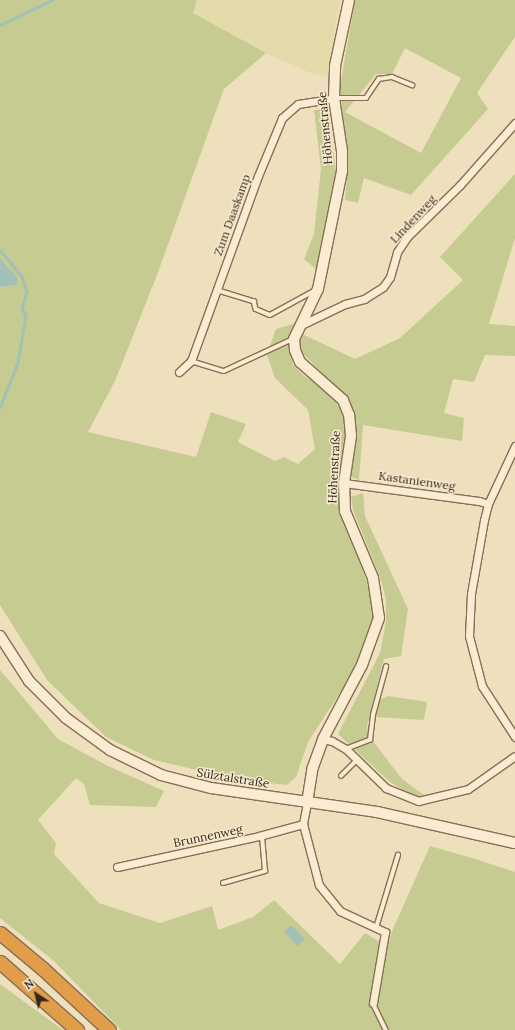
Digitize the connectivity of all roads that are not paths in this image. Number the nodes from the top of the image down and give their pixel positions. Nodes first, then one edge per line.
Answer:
1 (349, 0) edge
2 (412, 85) dead end
3 (334, 98) junction
4 (515, 123) edge
5 (318, 289) junction
6 (217, 290) junction
7 (301, 325) junction
8 (294, 339) junction
9 (191, 361) junction
10 (179, 372) dead end
11 (515, 446) edge
12 (344, 483) junction
13 (488, 504) junction
14 (0, 636) edge
15 (386, 667) dead end
16 (515, 736) edge
17 (323, 739) junction
18 (346, 749) junction
19 (515, 756) edge
20 (358, 759) junction
21 (342, 776) dead end
22 (306, 803) junction
23 (303, 824) junction
24 (262, 835) junction
25 (515, 843) edge
26 (398, 855) dead end
27 (129, 856) dead end
28 (131, 864) junction
29 (117, 867) dead end
30 (223, 883) dead end
31 (376, 929) junction
32 (0, 933) edge
33 (0, 962) edge
34 (373, 1002) joint
35 (77, 1030) edge
36 (109, 1030) edge
37 (386, 1030) edge

1 - 3 main road, Höhenstraße
2 - 3 lane
3 - 5 main road, Höhenstraße
3 - 6 street, Zum Daaskamp
4 - 7 street, Lindenweg
5 - 6 lane
5 - 7 main road, Höhenstraße
6 - 9 street, Zum Daaskamp
7 - 8 main road, Höhenstraße
8 - 9 lane
8 - 12 main road, Höhenstraße
9 - 10 street, Zum Daaskamp
11 - 13 street
12 - 13 street, Kastanienweg
12 - 17 main road, Höhenstraße
13 - 16 street
14 - 22 main road, Sülztalstraße
15 - 18 lane
17 - 18 street
17 - 22 main road, Höhenstraße
18 - 20 street
19 - 20 street
20 - 21 lane
22 - 23 street
22 - 25 main road, Sülztalstraße
23 - 24 street, Brunnenweg
23 - 31 street
24 - 28 street, Brunnenweg
24 - 30 lane
26 - 31 lane
27 - 28 street
28 - 29 street, Brunnenweg
31 - 34 street
32 - 36 highway
33 - 35 highway
34 - 37 lane

